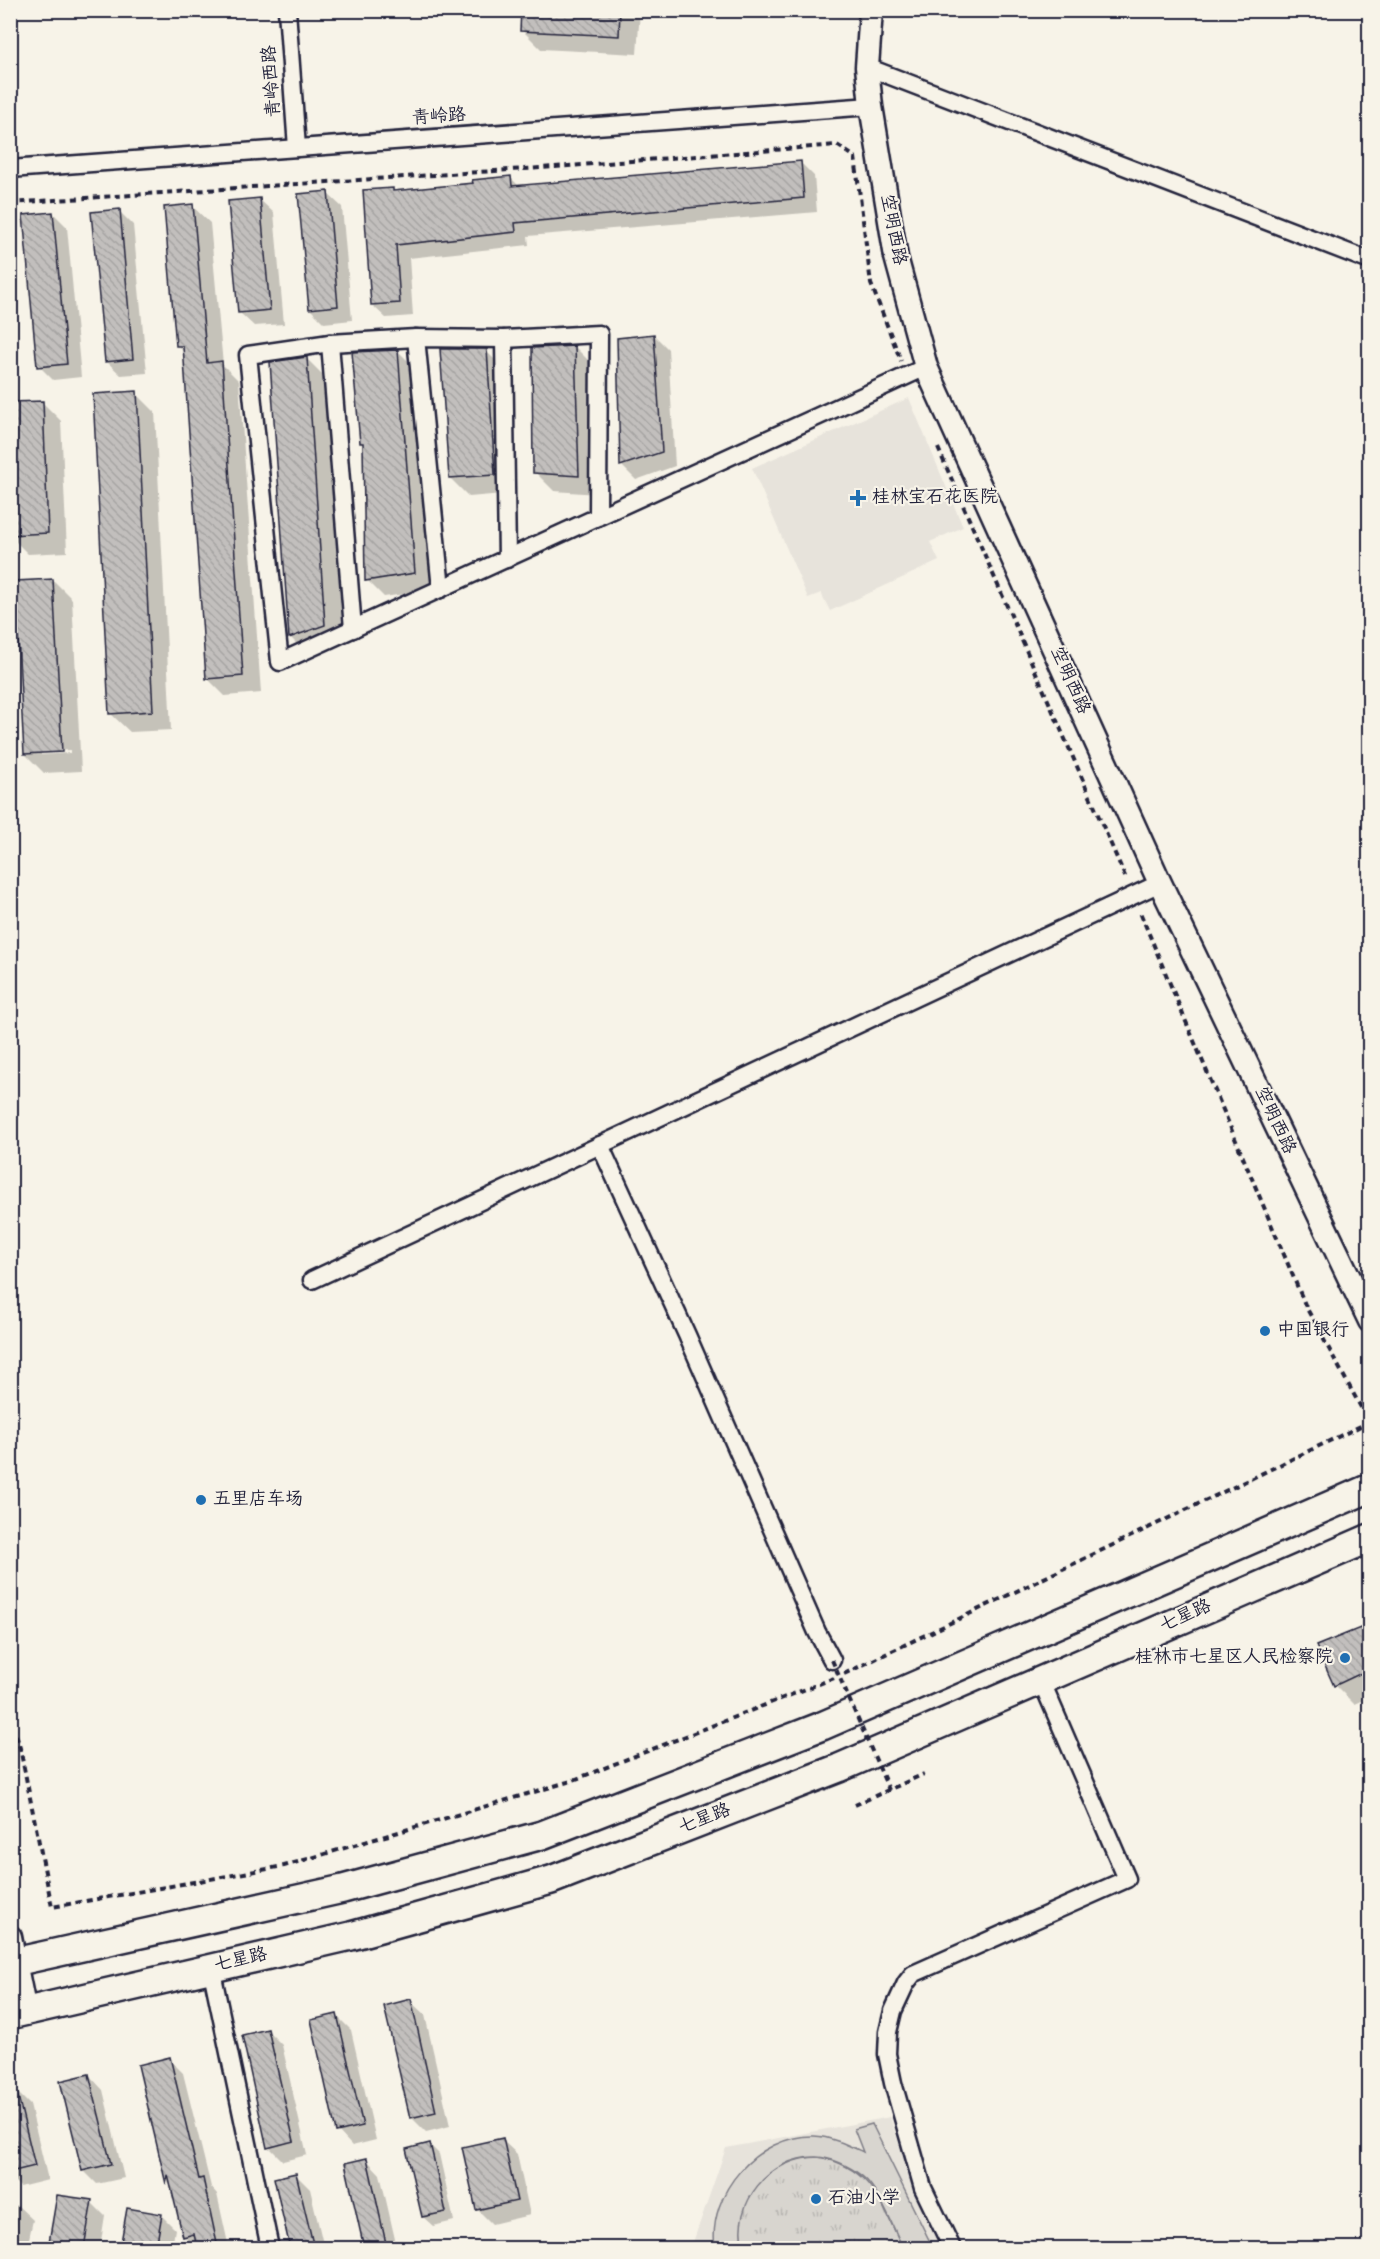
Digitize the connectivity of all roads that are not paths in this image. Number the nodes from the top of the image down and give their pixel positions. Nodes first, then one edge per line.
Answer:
1 (287, 10) edge
2 (871, 10) edge
3 (867, 67) junction
4 (871, 106) junction
5 (297, 148) junction
6 (10, 169) edge
7 (1370, 261) edge
8 (416, 338) junction
9 (504, 339) junction
10 (330, 344) junction
11 (916, 371) junction
12 (598, 517) junction
13 (507, 559) junction
14 (441, 589) junction
15 (353, 629) junction
16 (1160, 883) junction
17 (600, 1145) junction
18 (312, 1280) dead end
19 (1370, 1321) edge
20 (1370, 1488) edge
21 (1370, 1538) edge
22 (832, 1660) road end
23 (1041, 1680) junction
24 (12, 1954) edge
25 (211, 1967) junction
26 (18, 2013) edge
27 (270, 2248) edge
28 (952, 2248) edge

1 - 5 street, 青岭西路
2 - 3 main road, 空明西路
3 - 4 main road, 空明西路
3 - 7 street
4 - 5 street, 青岭路
4 - 11 main road, 空明西路
5 - 6 street, 青岭路
8 - 9 street
8 - 10 street
8 - 14 street
9 - 12 street
9 - 13 street
10 - 15 street
10 - 15 street
11 - 12 street
11 - 16 main road, 空明西路
12 - 13 street
13 - 14 street
14 - 15 street
16 - 17 street
16 - 19 main road, 空明西路
17 - 18 street
17 - 22 street
20 - 24 highway
21 - 23 highway, 七星路
23 - 25 highway, 七星路
23 - 28 street
24 - 26 main road
25 - 26 highway, 七星路
25 - 27 street

